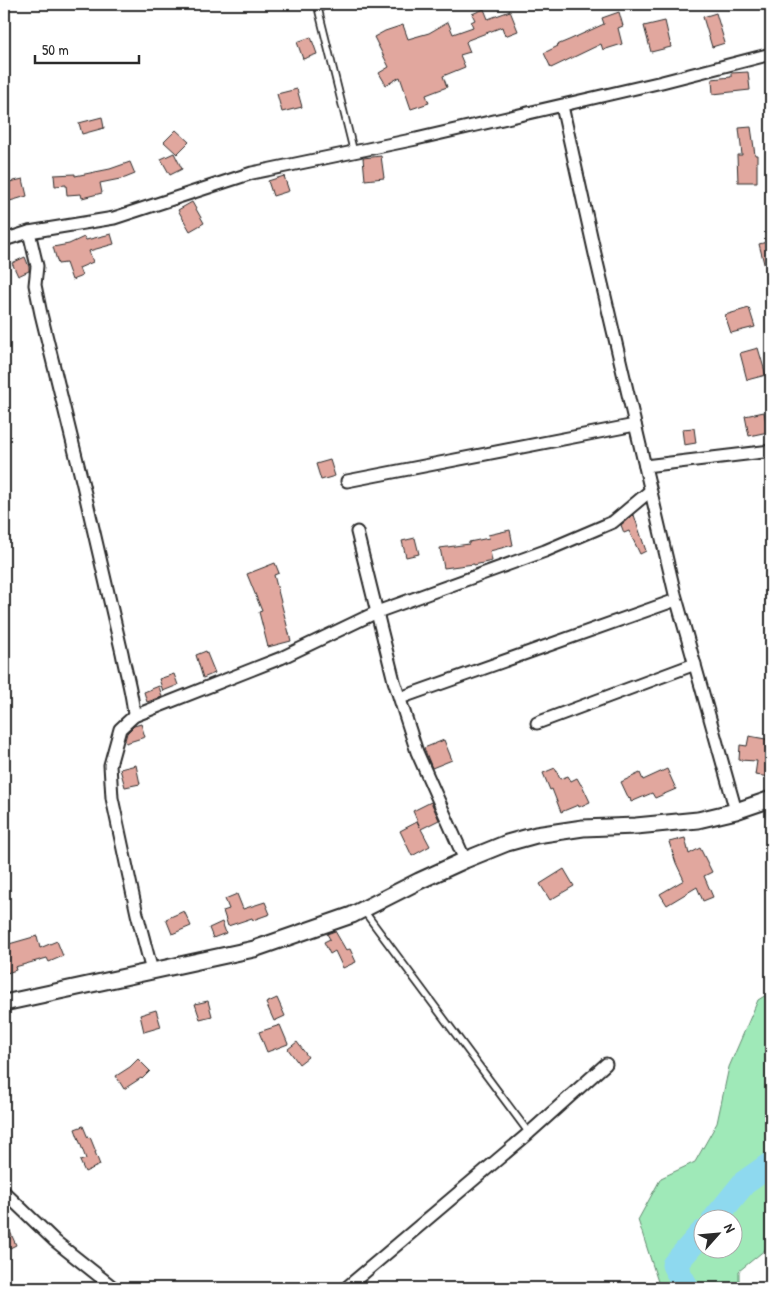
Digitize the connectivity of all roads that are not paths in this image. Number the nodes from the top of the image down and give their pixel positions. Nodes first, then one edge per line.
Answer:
1 (317, 4) edge
2 (771, 54) edge
3 (562, 106) junction
4 (354, 153) junction
5 (29, 232) junction
6 (4, 240) edge
7 (635, 425) junction
8 (771, 450) edge
9 (645, 466) junction
10 (347, 482) dead end
11 (650, 491) junction
12 (357, 532) dead end
13 (676, 600) junction
14 (377, 612) junction
15 (695, 664) junction
16 (400, 698) junction
17 (134, 716) junction
18 (537, 723) dead end
19 (771, 799) edge
20 (736, 811) junction
21 (465, 860) junction
22 (363, 909) junction
23 (152, 971) junction
24 (4, 1003) edge
25 (606, 1064) dead end
26 (529, 1133) junction
27 (4, 1192) edge
28 (114, 1288) edge
29 (346, 1288) edge

1 - 4 lane
2 - 3 street
3 - 4 street
3 - 7 street
4 - 5 street
5 - 6 street
5 - 17 street
7 - 9 street
7 - 10 street
8 - 9 street
9 - 11 street
11 - 13 street
11 - 14 street
12 - 14 street
13 - 15 street
13 - 16 street
14 - 16 street
14 - 17 street
15 - 18 street
15 - 20 street
16 - 21 street
17 - 23 street
19 - 20 street
20 - 21 street
21 - 22 street
22 - 23 street
22 - 26 lane
23 - 24 street
25 - 26 street
26 - 29 street
27 - 28 street

